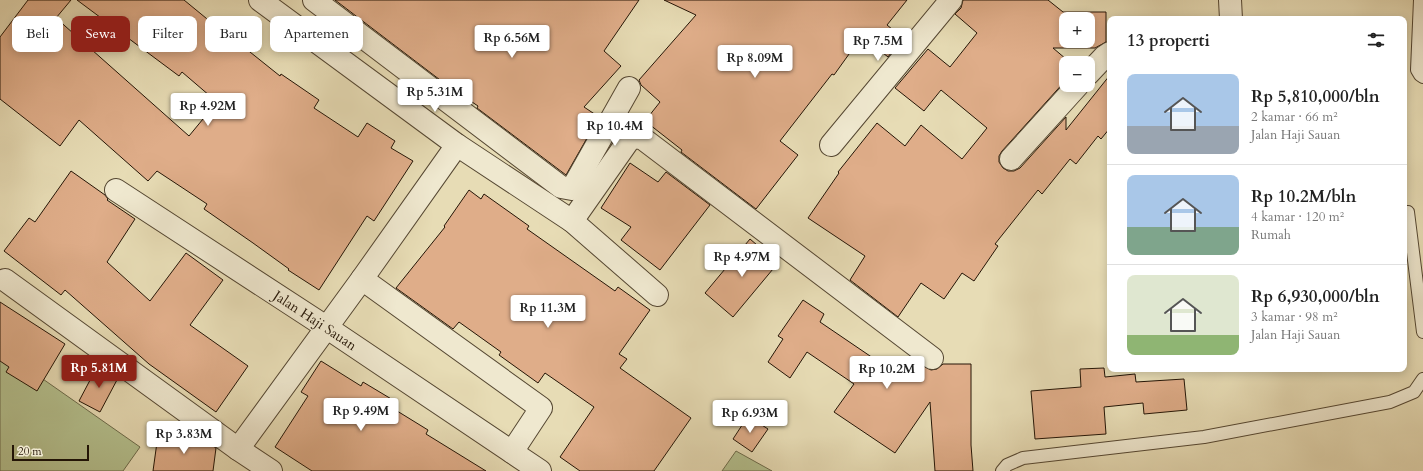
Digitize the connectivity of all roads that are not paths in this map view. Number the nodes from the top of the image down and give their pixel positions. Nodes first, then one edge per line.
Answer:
1 (260, 0) edge
2 (314, 0) edge
3 (951, 0) edge
4 (1230, 0) edge
5 (1420, 0) edge
6 (1231, 16) edge
7 (1107, 54) edge
8 (1095, 66) edge
9 (1423, 77) edge
10 (629, 88) dead end
11 (1072, 92) edge
12 (457, 145) junction
13 (831, 145) dead end
14 (1011, 158) dead end
15 (116, 190) dead end
16 (1408, 212) dead end
17 (572, 221) junction
18 (362, 279) junction
19 (5, 280) dead end
20 (657, 295) dead end
21 (326, 327) junction
22 (1423, 332) edge
23 (932, 358) dead end
24 (1423, 379) edge
25 (238, 449) junction
26 (512, 452) junction
27 (271, 471) edge
28 (540, 471) edge
29 (1002, 471) edge

1 - 12 street
2 - 10 street
3 - 13 street
4 - 6 street
5 - 9 lane
7 - 8 street
11 - 14 street
12 - 17 street
12 - 18 street
15 - 21 street, Jalan Haji Sauan
16 - 22 lane
17 - 20 street
17 - 23 street
18 - 21 street
18 - 26 street
19 - 25 street
21 - 25 street
21 - 26 street, Jalan Haji Sauan
24 - 29 lane
25 - 27 street
26 - 28 street, Jalan Haji Sauan

